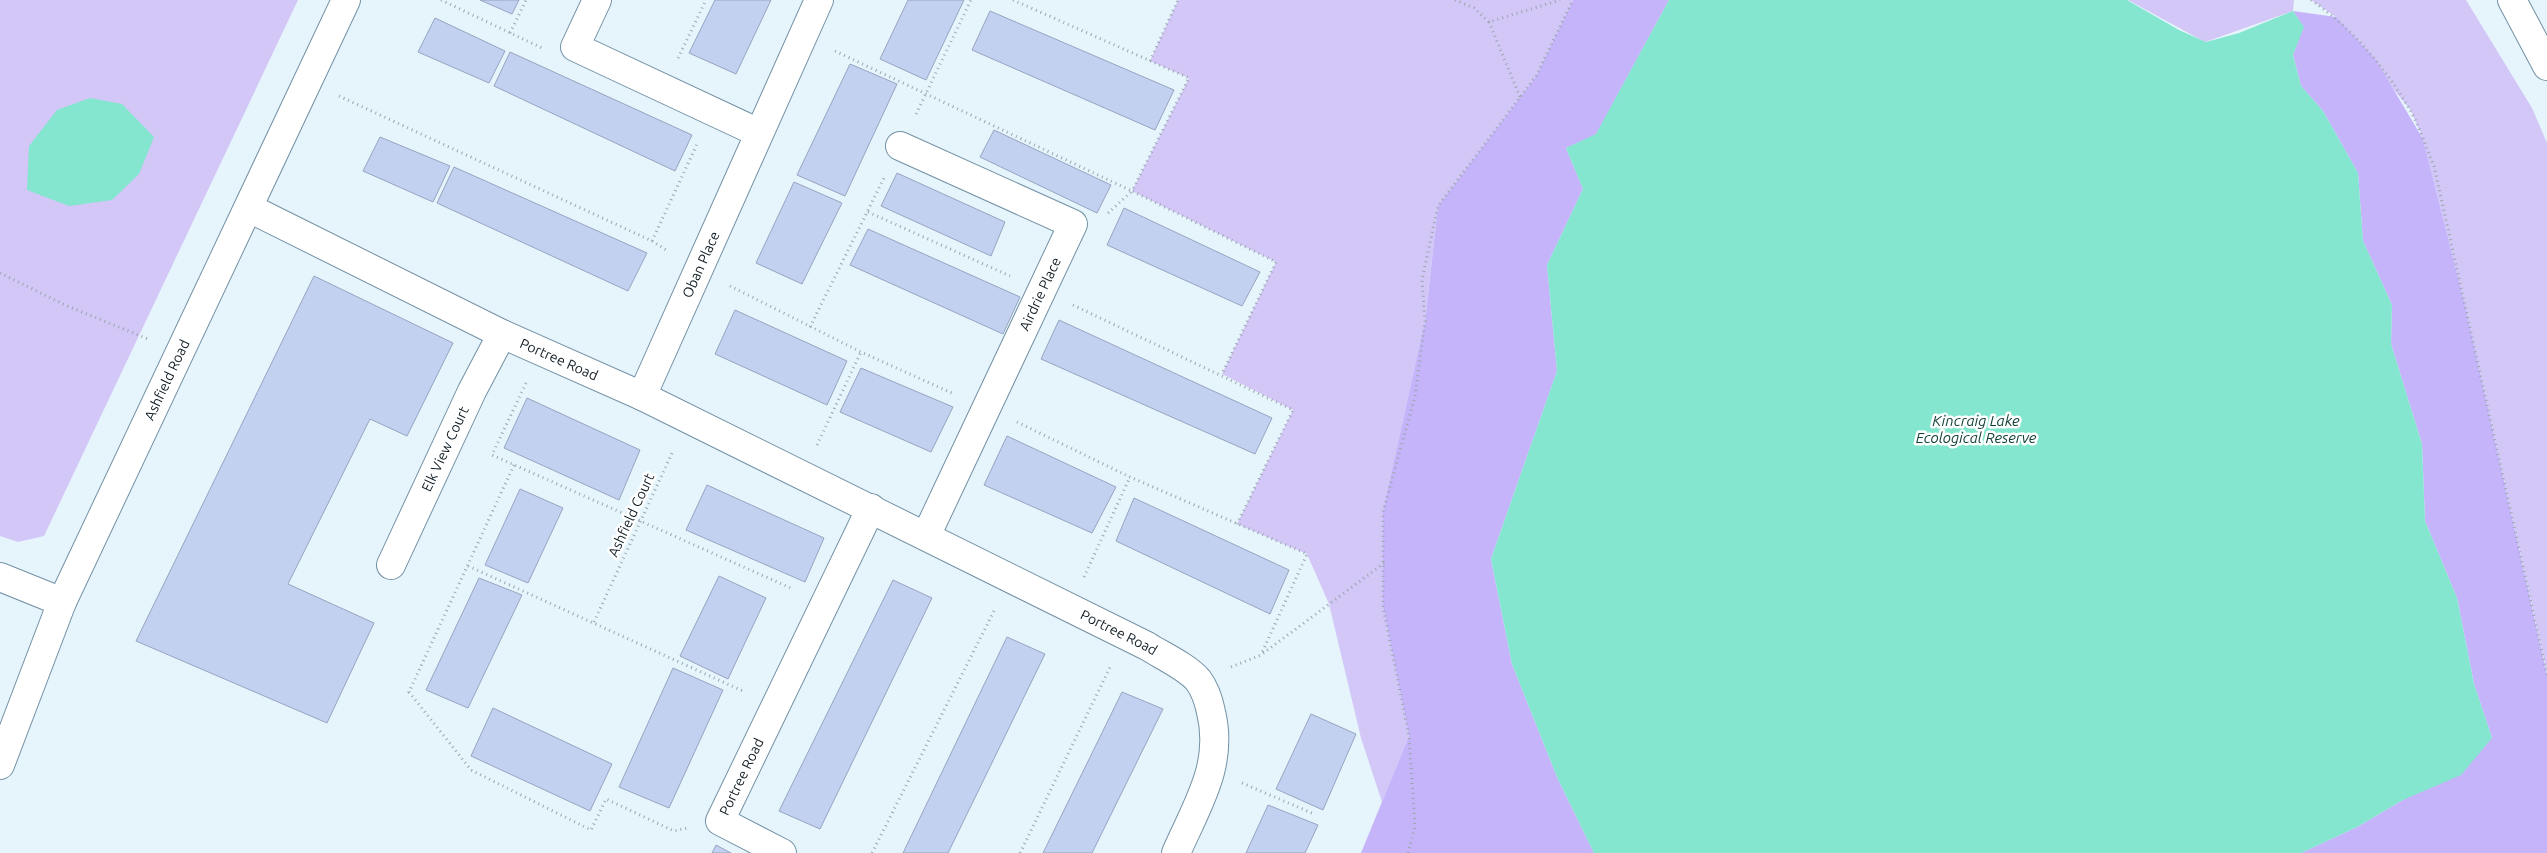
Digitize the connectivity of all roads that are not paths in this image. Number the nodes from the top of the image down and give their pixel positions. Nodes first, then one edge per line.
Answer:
1 (346, 0) edge
2 (597, 0) edge
3 (819, 0) edge
4 (2512, 0) edge
5 (2547, 66) edge
6 (759, 133) junction
7 (900, 146) road end
8 (249, 208) junction
9 (502, 334) junction
10 (642, 396) junction
11 (871, 508) junction
12 (926, 536) junction
13 (391, 565) dead end
14 (0, 577) edge
15 (62, 602) junction
16 (0, 766) edge
17 (782, 853) edge
18 (1176, 853) edge

1 - 8 street, Ashfield Road
2 - 6 street
3 - 6 street, Oban Place
4 - 5 street
6 - 10 street, Oban Place
7 - 12 street, Airdrie Place
8 - 9 street, Portree Road
8 - 15 street, Ashfield Road
9 - 10 street, Portree Road
9 - 13 street, Elk View Court
10 - 11 street, Portree Road
11 - 12 street, Portree Road
11 - 17 street, Portree Road
12 - 18 street, Portree Road
14 - 15 street
15 - 16 street, Ashfield Road

